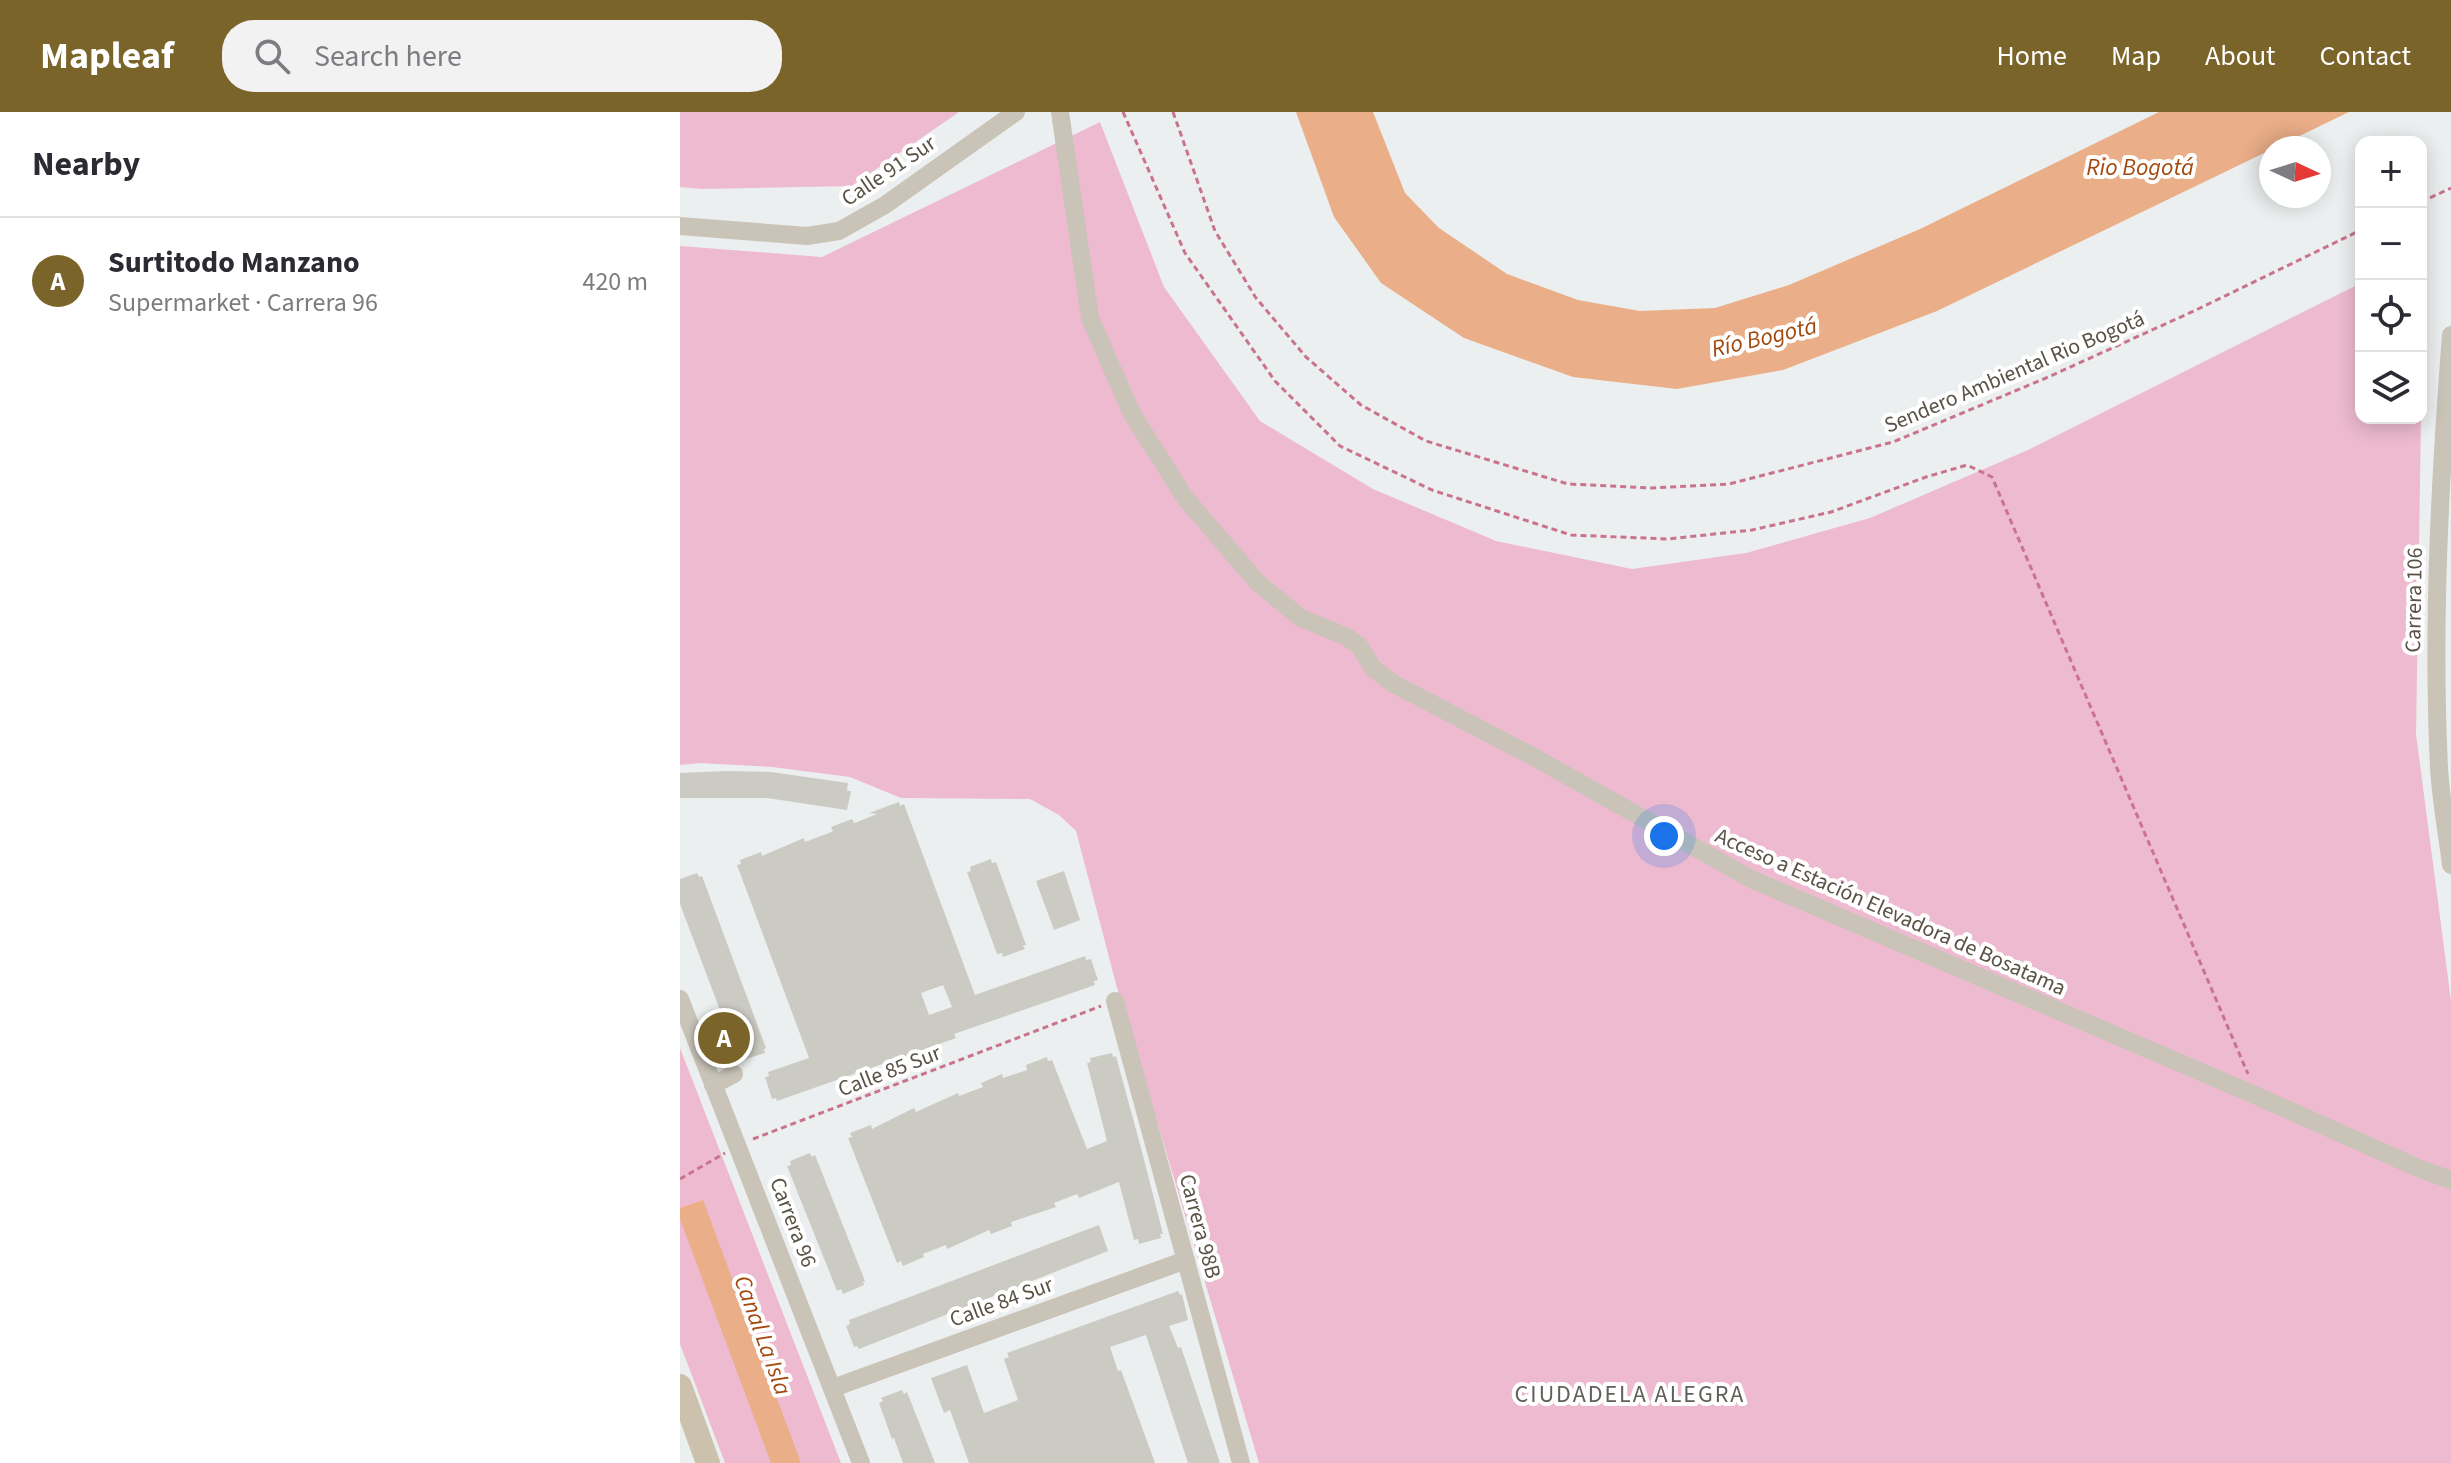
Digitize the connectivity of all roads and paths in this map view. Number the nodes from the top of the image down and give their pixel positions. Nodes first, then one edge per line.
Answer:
1 (1016, 112) edge
2 (1060, 112) edge
3 (1123, 112) edge
4 (1173, 112) edge
5 (2451, 188) edge
6 (2427, 199) edge
7 (680, 226) edge
8 (2355, 233) edge
9 (2451, 335) edge
10 (2451, 865) edge
11 (680, 999) edge
12 (1115, 1001) joint
13 (734, 1074) dead end
14 (713, 1085) junction
15 (2257, 1096) junction
16 (738, 1145) junction
17 (680, 1179) edge
18 (2451, 1180) edge
19 (1186, 1260) junction
20 (680, 1386) edge
21 (833, 1388) junction
22 (708, 1463) edge
23 (861, 1463) edge
24 (1241, 1463) edge

1 - 7 street, Calle 91 Sur
2 - 15 street, Acceso a Estación Elevadora de Bosatama
3 - 15 path
4 - 8 path, Sendero Ambiental Rio Bogotá
5 - 6 path
9 - 10 street, Carrera 106
11 - 14 street, Carrera 96
12 - 16 path, Calle 85 Sur
12 - 19 street, Carrera 98B
13 - 14 street
14 - 16 street, Carrera 96
15 - 18 street, Acceso a Estación Elevadora de Bosatama
16 - 17 path, Calle 85 Sur
16 - 21 street, Carrera 96
19 - 21 street, Calle 84 Sur
19 - 24 street, Carrera 98B
20 - 22 main road
21 - 23 street, Carrera 96

